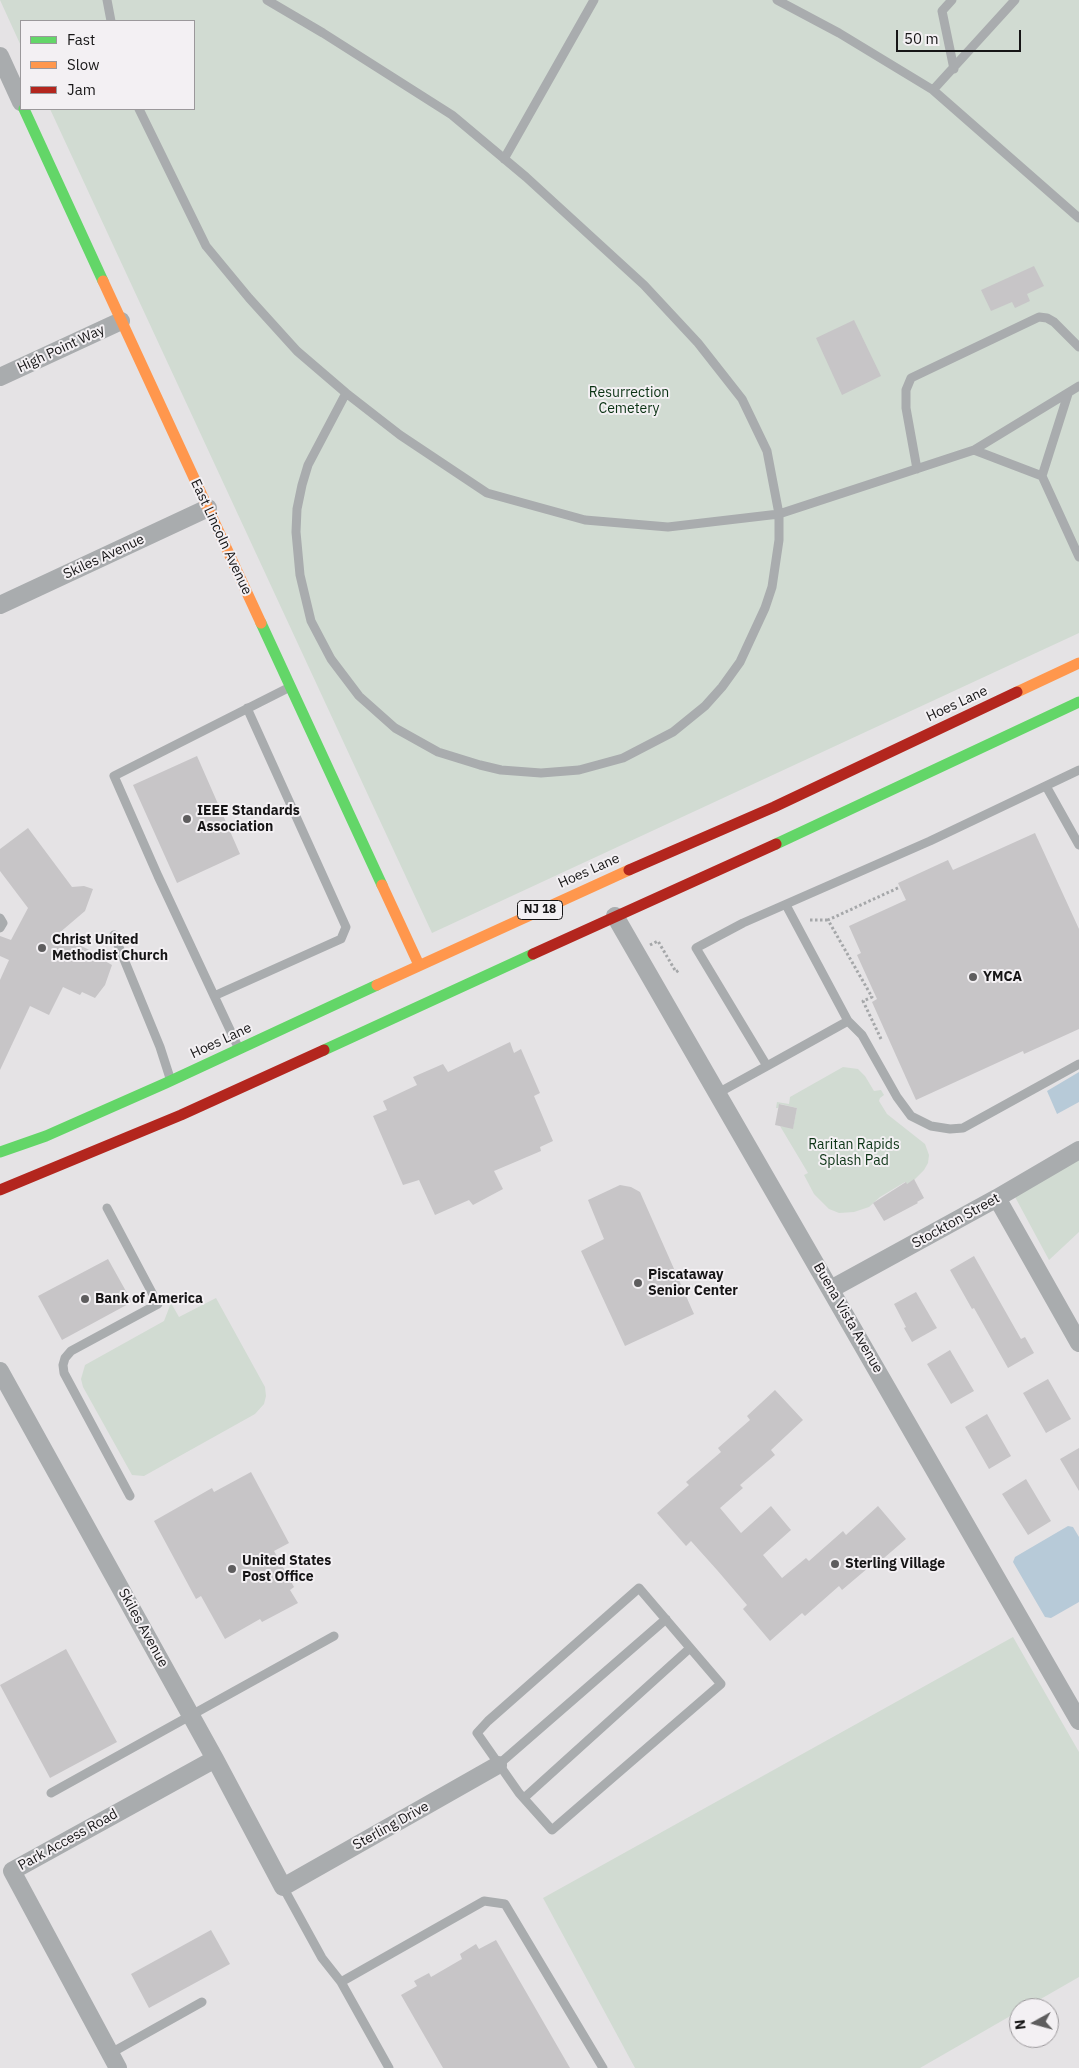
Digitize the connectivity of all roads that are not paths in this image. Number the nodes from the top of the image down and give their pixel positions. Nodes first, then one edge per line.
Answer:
1 (107, 0) edge
2 (267, 0) edge
3 (594, 0) edge
4 (777, 0) edge
5 (952, 0) edge
6 (1015, 0) edge
7 (111, 20) edge
8 (0, 56) edge
9 (954, 69) junction
10 (933, 90) junction
11 (20, 100) edge
12 (24, 110) edge
13 (139, 110) edge
14 (504, 159) junction
15 (1079, 218) edge
16 (121, 320) junction
17 (1079, 347) edge
18 (0, 377) edge
19 (1079, 386) edge
20 (346, 393) junction
21 (1068, 394) junction
22 (974, 450) junction
23 (916, 469) junction
24 (1042, 476) junction
25 (208, 508) junction
26 (779, 514) junction
27 (1079, 557) edge
28 (0, 605) edge
29 (1079, 663) edge
30 (290, 687) junction
31 (1079, 702) edge
32 (247, 708) junction
33 (1079, 770) edge
34 (1046, 786) junction
35 (1079, 845) edge
36 (786, 905) junction
37 (615, 916) junction
38 (0, 918) edge
39 (0, 928) edge
40 (114, 936) dead end
41 (419, 965) junction
42 (214, 996) junction
43 (848, 1021) junction
44 (239, 1049) junction
45 (1079, 1064) edge
46 (767, 1066) junction
47 (171, 1081) junction
48 (718, 1093) junction
49 (1079, 1150) edge
50 (0, 1152) edge
51 (0, 1190) edge
52 (997, 1198) junction
53 (107, 1208) dead end
54 (831, 1289) junction
55 (1079, 1343) edge
56 (0, 1371) edge
57 (130, 1496) dead end
58 (666, 1619) junction
59 (334, 1636) dead end
60 (690, 1648) junction
61 (191, 1716) junction
62 (1079, 1721) edge
63 (215, 1759) junction
64 (498, 1766) junction
65 (51, 1793) dead end
66 (524, 1798) junction
67 (283, 1887) junction
68 (341, 1982) junction
69 (202, 2002) dead end
70 (114, 2060) edge
71 (389, 2068) edge
72 (602, 2068) edge

1 - 7 lane
2 - 14 lane
3 - 14 lane
4 - 10 lane
5 - 9 lane
6 - 9 lane
8 - 11 street
9 - 10 lane
10 - 15 lane
12 - 16 main road, East Lincoln Avenue
13 - 20 lane
14 - 26 lane
16 - 18 street, High Point Way
16 - 25 main road, East Lincoln Avenue
17 - 23 lane
19 - 21 lane
20 - 26 lane
20 - 26 lane
21 - 22 lane
21 - 24 lane
22 - 23 lane
22 - 24 lane
23 - 26 lane
24 - 27 lane
25 - 28 street, Skiles Avenue
25 - 30 main road, East Lincoln Avenue
29 - 41 main road, Hoes Lane / NJ 18
30 - 32 lane
30 - 41 main road, East Lincoln Avenue
31 - 37 main road, NJ 18
32 - 42 lane
32 - 42 lane
33 - 34 lane
34 - 35 lane
34 - 36 lane
36 - 43 lane
36 - 46 lane
37 - 48 street, Buena Vista Avenue
37 - 51 main road, NJ 18
38 - 39 lane
40 - 47 lane
41 - 44 main road, Hoes Lane / NJ 18
42 - 44 lane
43 - 45 lane
43 - 46 lane
44 - 47 main road, Hoes Lane / NJ 18
46 - 48 lane
47 - 50 main road, Hoes Lane / NJ 18
48 - 54 street, Buena Vista Avenue
49 - 52 street, Stockton Street
52 - 54 street, Stockton Street
52 - 55 street
53 - 57 lane
54 - 62 street, Buena Vista Avenue
56 - 61 street, Skiles Avenue
58 - 60 lane
58 - 64 lane
58 - 64 lane
59 - 61 lane
60 - 66 lane
60 - 66 lane
61 - 63 street, Skiles Avenue
61 - 65 lane
63 - 67 street, Skiles Avenue
63 - 70 street, Park Access Road
64 - 66 lane
64 - 67 street, Sterling Drive
67 - 68 lane
68 - 71 lane
68 - 72 lane
69 - 70 lane

